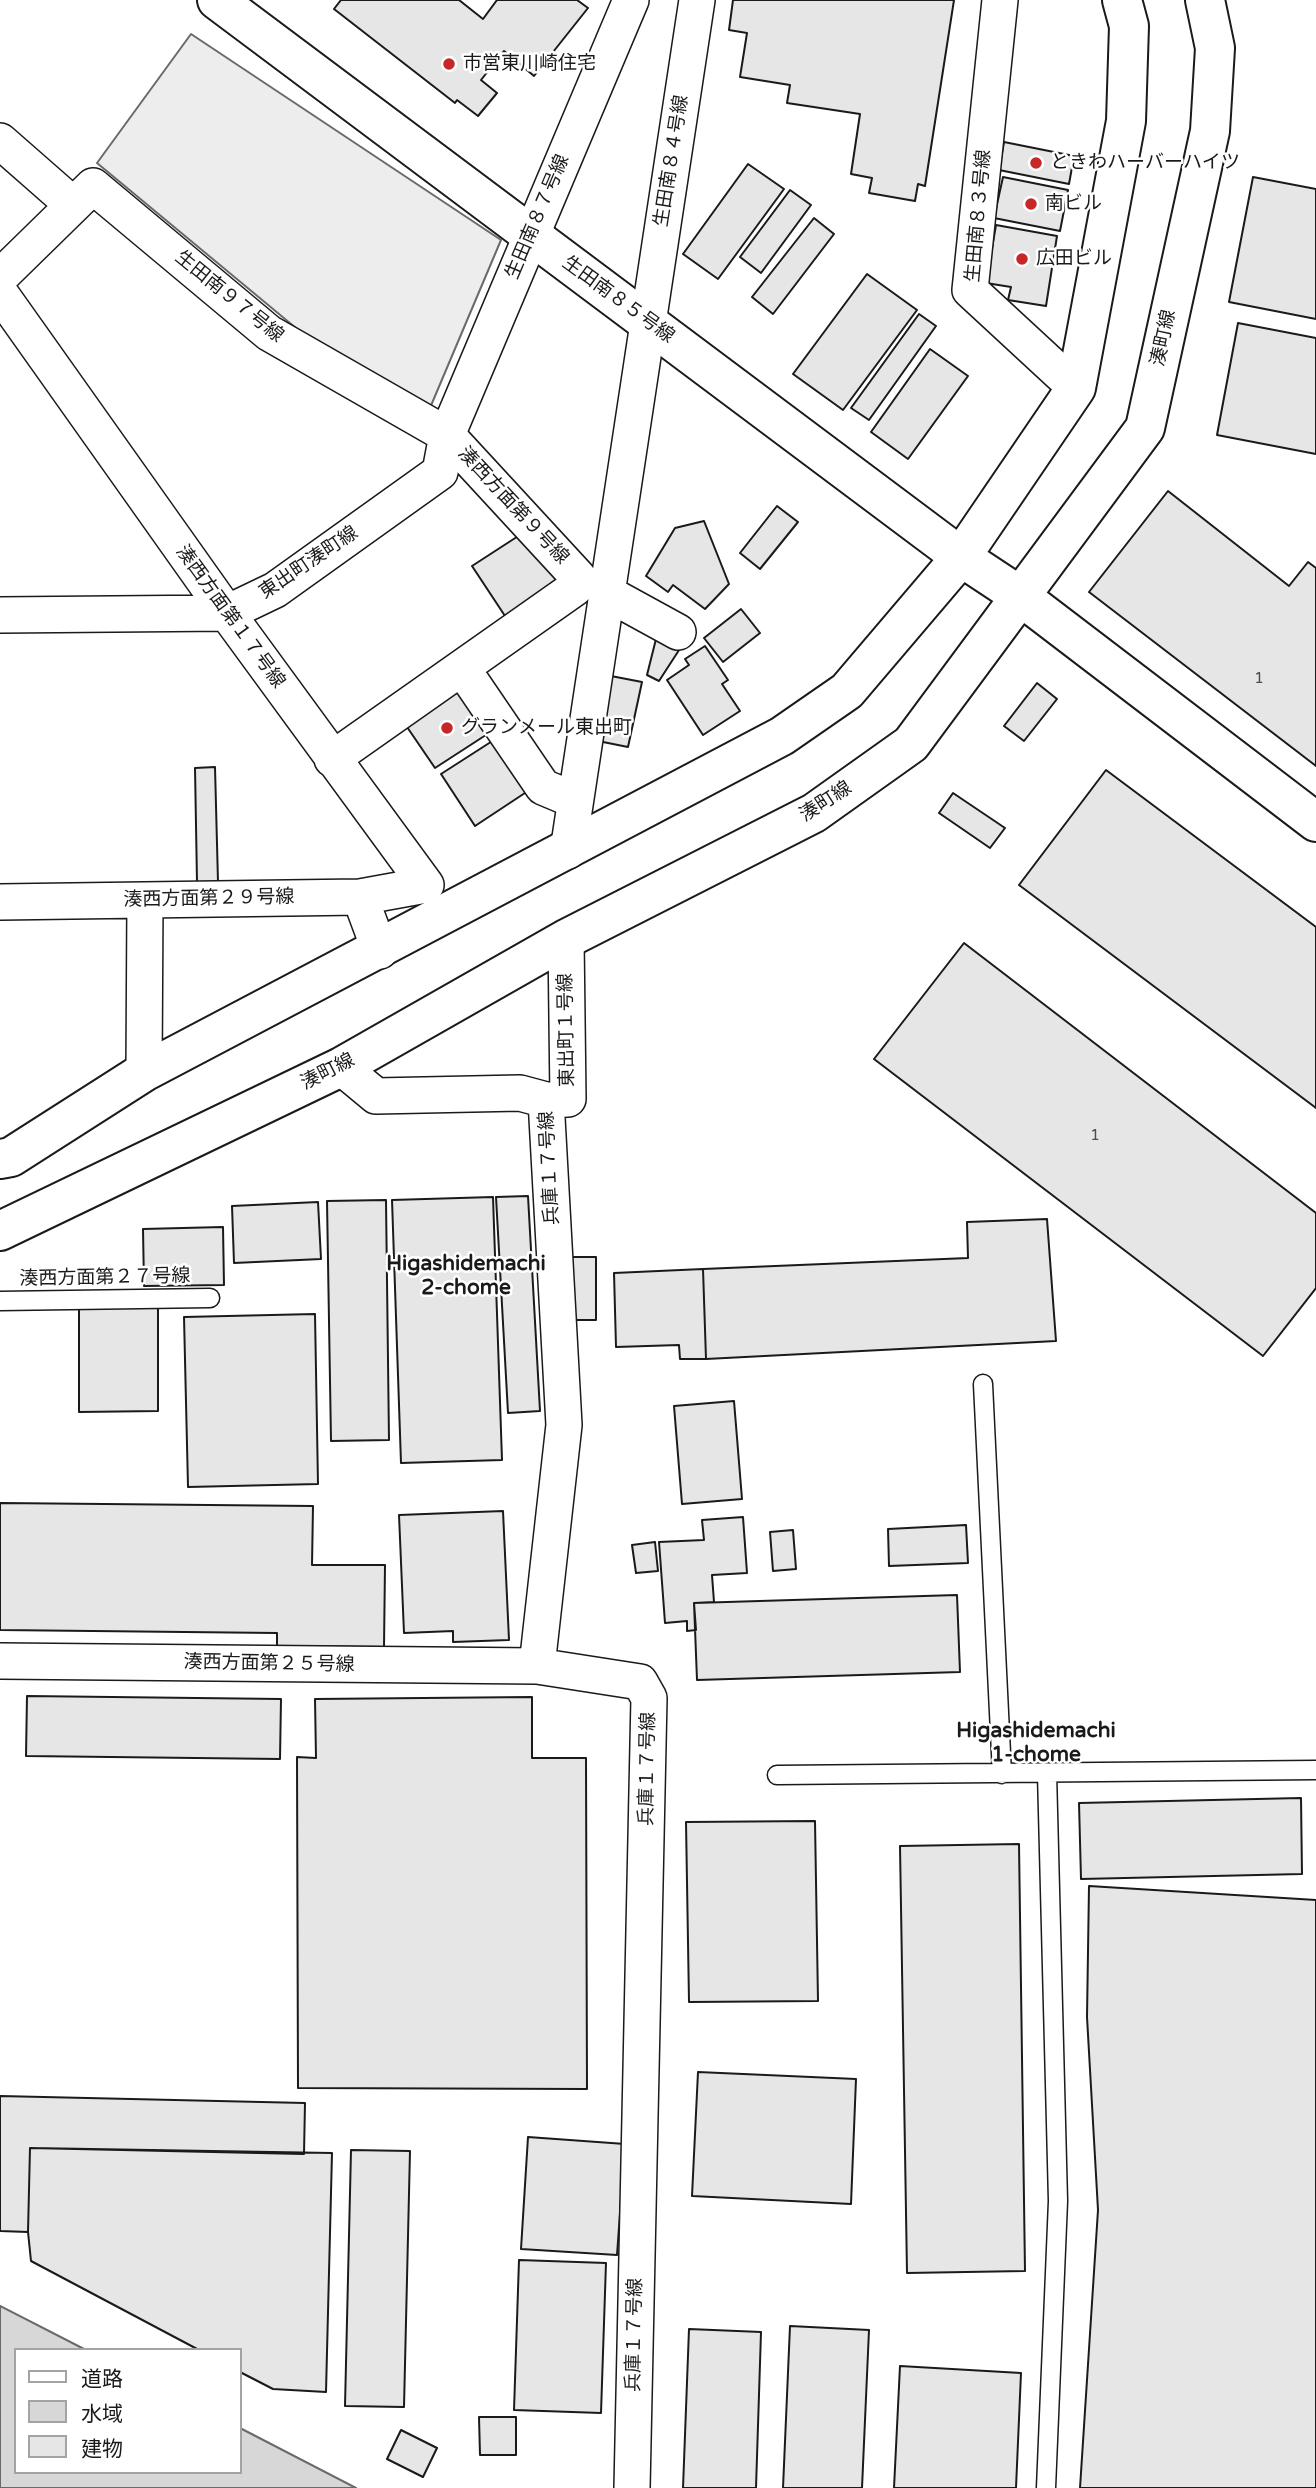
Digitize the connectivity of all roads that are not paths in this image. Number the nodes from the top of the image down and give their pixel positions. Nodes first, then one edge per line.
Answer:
1 (217, 0) edge
2 (631, 0) edge
3 (697, 0) edge
4 (1000, 0) edge
5 (1122, 0) edge
6 (1205, 0) edge
7 (0, 141) edge
8 (83, 195) junction
9 (529, 235) junction
10 (0, 277) edge
11 (0, 293) edge
12 (647, 321) junction
13 (1076, 388) junction
14 (447, 435) junction
15 (961, 556) junction
16 (592, 585) junction
17 (1020, 596) junction
18 (227, 613) junction
19 (0, 615) edge
20 (678, 632) dead end
21 (462, 668) junction
22 (332, 760) junction
23 (574, 800) junction
24 (1316, 822) edge
25 (568, 851) junction
26 (360, 897) junction
27 (145, 900) junction
28 (0, 902) edge
29 (566, 939) junction
30 (380, 950) junction
31 (341, 1067) junction
32 (144, 1072) junction
33 (546, 1100) junction
34 (0, 1159) edge
35 (0, 1231) edge
36 (210, 1298) dead end
37 (0, 1301) edge
38 (984, 1384) dead end
39 (0, 1661) edge
40 (537, 1666) junction
41 (1316, 1770) edge
42 (1047, 1773) junction
43 (1002, 1774) junction
44 (777, 1775) dead end
45 (632, 2488) edge
46 (1046, 2488) edge

1 - 9 street, 生田南８５号線
2 - 9 street, 生田南８７号線
3 - 12 street, 生田南８４号線
4 - 13 street, 生田南８３号線
5 - 13 street
6 - 17 street, 湊町線
7 - 8 street, 生田南９７号線
8 - 10 street
8 - 14 street, 生田南９７号線
9 - 12 street, 生田南８５号線
9 - 14 street, 生田南８７号線
11 - 18 street, 湊西方面第１７号線
12 - 15 street, 生田南８５号線
12 - 16 street, 生田南８４号線
13 - 15 street
14 - 16 street, 湊西方面第９号線
14 - 18 street, 東出町湊町線
15 - 17 street, 生田南８５号線
15 - 25 street
16 - 20 street, 湊西方面第９号線
16 - 21 street
16 - 23 street, 生田南８４号線
17 - 24 street, 生田南８５号線
17 - 29 street, 湊町線
18 - 19 street, 東出町湊町線
18 - 22 street, 湊西方面第１７号線
21 - 22 street
21 - 23 street
22 - 26 street, 湊西方面第１７号線
23 - 25 street, 生田南８４号線
25 - 30 street
26 - 27 street, 湊西方面第２９号線
26 - 30 street
27 - 28 street, 湊西方面第２９号線
27 - 32 street
29 - 31 street, 湊町線
29 - 33 street, 東出町１号線
30 - 32 street
31 - 33 street
31 - 35 street, 湊町線
32 - 34 street
33 - 40 street, 兵庫１７号線
36 - 37 lane, 湊西方面第２７号線
38 - 43 lane
39 - 40 street, 湊西方面第２５号線
40 - 45 street, 兵庫１７号線
41 - 42 lane
42 - 43 lane
42 - 46 lane
43 - 44 lane

